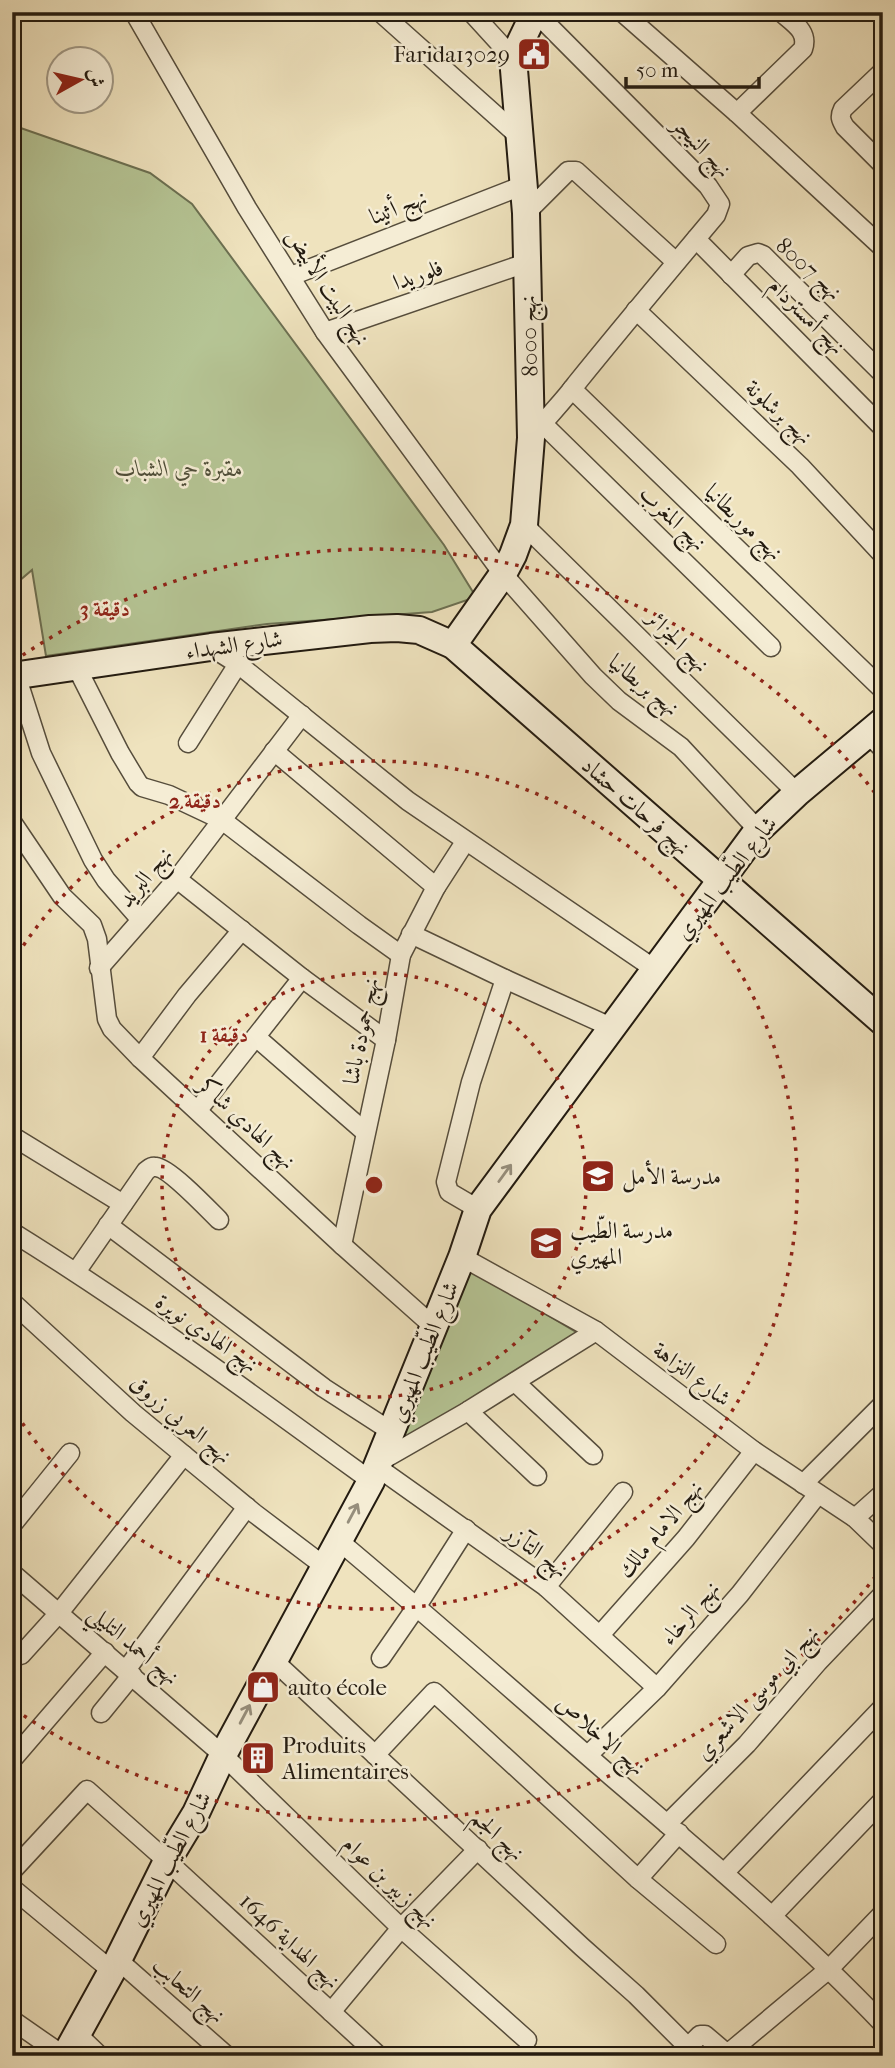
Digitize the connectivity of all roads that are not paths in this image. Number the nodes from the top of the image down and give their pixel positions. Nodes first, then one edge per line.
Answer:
1 (134, 12) edge
2 (380, 12) edge
3 (471, 12) edge
4 (535, 12) edge
5 (622, 12) edge
6 (781, 12) edge
7 (513, 58) junction
8 (883, 71) edge
9 (737, 113) junction
10 (520, 137) junction
11 (883, 165) edge
12 (524, 185) junction
13 (526, 213) junction
14 (696, 239) junction
15 (883, 248) edge
16 (676, 262) junction
17 (527, 264) junction
18 (731, 275) junction
19 (291, 276) junction
20 (636, 310) junction
21 (325, 332) junction
22 (883, 374) edge
23 (572, 390) junction
24 (883, 428) edge
25 (537, 431) junction
26 (524, 525) junction
27 (883, 555) edge
28 (502, 574) junction
29 (453, 645) junction
30 (211, 647) junction
31 (771, 648) dead end
32 (238, 664) junction
33 (77, 668) junction
34 (14, 676) edge
35 (883, 690) edge
36 (302, 715) junction
37 (878, 735) edge
38 (188, 743) dead end
39 (274, 751) junction
40 (797, 793) junction
41 (222, 820) junction
42 (12, 822) edge
43 (758, 830) junction
44 (465, 842) junction
45 (177, 879) junction
46 (720, 880) junction
47 (436, 887) junction
48 (141, 920) junction
49 (242, 930) junction
50 (411, 934) junction
51 (401, 955) junction
52 (99, 968) junction
53 (656, 970) junction
54 (302, 978) junction
55 (505, 979) junction
56 (883, 1022) edge
57 (613, 1028) junction
58 (256, 1037) junction
59 (386, 1040) junction
60 (140, 1058) junction
61 (198, 1110) junction
62 (365, 1132) junction
63 (12, 1136) edge
64 (122, 1204) junction
65 (478, 1209) junction
66 (219, 1220) dead end
67 (108, 1225) junction
68 (12, 1232) edge
69 (342, 1245) junction
70 (462, 1257) junction
71 (76, 1272) junction
72 (12, 1302) edge
73 (433, 1326) junction
74 (596, 1331) junction
75 (515, 1382) junction
76 (883, 1404) edge
77 (468, 1411) junction
78 (392, 1432) junction
79 (754, 1451) junction
80 (70, 1452) dead end
81 (184, 1455) junction
82 (593, 1455) dead end
83 (376, 1470) junction
84 (537, 1476) dead end
85 (803, 1484) junction
86 (624, 1492) dead end
87 (883, 1493) edge
88 (818, 1494) junction
89 (247, 1507) junction
90 (855, 1518) junction
91 (12, 1525) edge
92 (466, 1529) junction
93 (339, 1541) junction
94 (883, 1545) edge
95 (324, 1566) junction
96 (12, 1573) edge
97 (546, 1587) junction
98 (883, 1594) edge
99 (418, 1606) junction
100 (59, 1614) junction
101 (600, 1635) junction
102 (105, 1652) junction
103 (22, 1655) dead end
104 (381, 1658) dead end
105 (274, 1661) junction
106 (129, 1672) junction
107 (657, 1688) junction
108 (883, 1707) edge
109 (101, 1713) dead end
110 (223, 1755) junction
111 (375, 1755) junction
112 (588, 1755) junction
113 (12, 1760) edge
114 (883, 1800) edge
115 (673, 1829) junction
116 (478, 1849) junction
117 (167, 1861) junction
118 (12, 1871) edge
119 (724, 1873) junction
120 (638, 1879) junction
121 (12, 1888) edge
122 (883, 1913) edge
123 (772, 1916) junction
124 (401, 1927) junction
125 (716, 1944) dead end
126 (115, 1966) junction
127 (829, 1969) junction
128 (331, 2012) junction
129 (12, 2020) edge
130 (883, 2024) edge
131 (527, 2040) dead end
132 (69, 2049) edge
133 (683, 2051) edge
134 (100, 2056) edge
135 (227, 2056) edge
136 (379, 2056) edge

1 - 19 street, نهج البيت الأبيض
2 - 10 street
3 - 7 street
4 - 7 street
4 - 14 street, نهج النيجر
5 - 9 street
6 - 9 street
7 - 10 street, نهج 8000
8 - 11 street
9 - 15 street
10 - 12 street, نهج 8000
12 - 13 street, نهج 8000
12 - 19 street, نهج أثينا
13 - 16 street
13 - 17 street, نهج 8000
14 - 16 street, نهج النيجر
14 - 18 street, نهج أمستردام
16 - 20 street, نهج النيجر
17 - 21 street, فلوريدا
17 - 25 street, نهج 8000
18 - 22 street, نهج 8007
18 - 24 street, نهج أمستردام
19 - 21 street, نهج البيت الأبيض
20 - 23 street, نهج النيجر
20 - 27 street, نهج برشلونة
21 - 28 street, نهج البيت الأبيض
23 - 25 street, نهج النيجر
23 - 35 street, نهج موريطانيا
25 - 26 street, نهج 8000
25 - 31 street, نهج المغرب
26 - 28 street, نهج 8000
26 - 40 street, نهج الجزائر
28 - 29 street, نهج 8000
28 - 43 street, نهج بريطانيا
29 - 30 street, شارع الشهداء
29 - 46 street, نهج فرحات حشاد
30 - 32 street
30 - 33 street, شارع الشهداء
32 - 36 street
32 - 38 street
33 - 34 street, شارع الشهداء
33 - 41 street
34 - 48 street
36 - 39 street, نهج البريد
36 - 44 street
37 - 40 street, شارع الطّيب المهيري
39 - 41 street, نهج البريد
39 - 47 street
40 - 43 street, شارع الطّيب المهيري
41 - 45 street, نهج البريد
41 - 51 street
42 - 52 street, نهج الهادي شاكر
43 - 46 street, شارع الطّيب المهيري
44 - 47 street, نهج حمودة باشا
44 - 53 street
45 - 48 street, نهج البريد
45 - 49 street
46 - 53 street, شارع الطّيب المهيري
46 - 56 street, نهج فرحات حشاد
47 - 50 street, نهج حمودة باشا
48 - 52 street, نهج البريد
49 - 54 street
49 - 60 street
50 - 51 street, نهج حمودة باشا
50 - 55 street
51 - 59 street, نهج حمودة باشا
52 - 60 street, نهج الهادي شاكر
53 - 57 street, شارع الطّيب المهيري
54 - 58 street
54 - 59 street
55 - 57 street
55 - 65 street
65 -> 57 street, شارع الطّيب المهيري
58 - 61 street
58 - 62 street
59 - 62 street, نهج حمودة باشا
60 - 61 street, نهج الهادي شاكر
61 - 69 street, نهج الهادي شاكر
62 - 69 street, نهج حمودة باشا
63 - 64 street
64 - 66 street
64 - 67 street
65 - 70 street, شارع الطّيب المهيري
67 - 71 street
67 - 78 street
68 - 71 street, نهج الهادي نويرة
69 - 73 street, نهج الهادي شاكر
70 - 73 street, شارع الطّيب المهيري
70 - 74 street, شارع النزاهة
71 - 83 street, نهج الهادي نويرة
72 - 81 street, نهج العربي زروق
73 - 78 street, شارع الطّيب المهيري
74 - 75 street
74 - 79 street, شارع النزاهة
75 - 77 street
75 - 82 street
76 - 85 street
77 - 83 street
77 - 84 street
78 - 83 street, شارع الطّيب المهيري
79 - 85 street, شارع النزاهة
79 - 101 street, نهج الامام مالك
80 - 91 street
81 - 89 street, نهج العربي زروق
81 - 100 street
83 - 92 street, نهج التآزر
93 -> 83 street, شارع الطّيب المهيري
85 - 88 street, شارع النزاهة
86 - 97 street
87 - 90 street
88 - 90 street, شارع النزاهة
88 - 107 street, نهج الرخاء
89 - 95 street, نهج العربي زروق
89 - 106 street
90 - 94 street, شارع النزاهة
92 - 97 street, نهج التآزر
92 - 99 street
93 - 95 street, شارع الطّيب المهيري
93 - 99 street, نهج الاخلاص
95 - 105 street, شارع الطّيب المهيري
96 - 100 street, نهج أحمد التليلي
97 - 101 street, نهج التآزر
98 - 115 street, نهج ابي موسى الاشعري
99 - 104 street
99 - 112 street, نهج الاخلاص
100 - 102 street, نهج أحمد التليلي
100 - 103 street
101 - 107 street, نهج التآزر
102 - 106 street, نهج أحمد التليلي
102 - 113 street
110 -> 105 street, شارع الطّيب المهيري
105 - 111 street, نهج الجم
106 - 109 street
106 - 110 street, نهج أحمد التليلي
107 - 112 street, نهج الرخاء
108 - 119 street
110 - 117 street, شارع الطّيب المهيري
110 - 124 street, نهج زبير بن عوام
111 - 116 street, نهج الجم
111 - 120 street
112 - 115 street, نهج الاخلاص
114 - 123 street
115 - 119 street, نهج الاخلاص
115 - 120 street, نهج ابي موسى الاشعري
116 - 124 street
116 - 133 street, نهج الجم
117 - 118 street, نهج الهداية 1646
117 - 126 street, شارع الطّيب المهيري
117 - 128 street, نهج الهداية 1646
119 - 123 street, نهج الاخلاص
120 - 125 street
121 - 126 street, نهج التحابب
122 - 127 street
123 - 127 street, نهج الاخلاص
124 - 128 street
124 - 131 street, نهج زبير بن عوام
126 - 132 street, شارع الطّيب المهيري
126 - 135 street, نهج التحابب
127 - 130 street, نهج الاخلاص
127 - 133 street
128 - 136 street, نهج الهداية 1646
129 - 132 street
132 - 134 street

